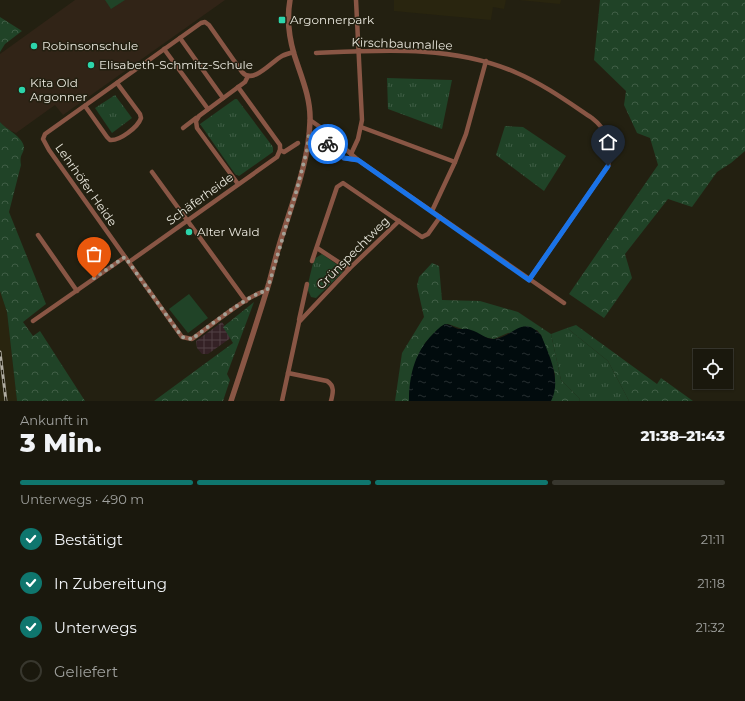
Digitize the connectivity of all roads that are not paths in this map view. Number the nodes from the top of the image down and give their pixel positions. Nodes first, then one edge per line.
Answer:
1 (290, 0) edge
2 (356, 0) edge
3 (180, 38) junction
4 (164, 49) junction
5 (358, 51) junction
6 (294, 52) junction
7 (316, 53) dead end
8 (486, 61) junction
9 (248, 76) junction
10 (117, 83) junction
11 (238, 87) junction
12 (223, 98) junction
13 (85, 106) junction
14 (208, 109) junction
15 (199, 116) junction
16 (310, 120) junction
17 (361, 127) junction
18 (183, 128) dead end
19 (309, 134) junction
20 (298, 143) dead end
21 (280, 150) junction
22 (351, 154) junction
23 (358, 160) junction
24 (455, 162) junction
25 (152, 172) dead end
26 (238, 184) junction
27 (432, 211) junction
28 (440, 217) junction
29 (187, 220) junction
30 (399, 221) junction
31 (38, 235) dead end
32 (317, 248) junction
33 (125, 257) junction
34 (312, 261) dead end
35 (129, 262) junction
36 (349, 269) junction
37 (529, 280) junction
38 (307, 284) dead end
39 (77, 291) junction
40 (267, 291) junction
41 (246, 301) junction
42 (564, 303) dead end
43 (33, 321) dead end
44 (299, 322) junction
45 (288, 372) junction
46 (231, 401) edge
47 (282, 401) edge
48 (331, 401) edge

1 - 6 street
2 - 5 street
3 - 4 street
3 - 9 street
3 - 12 street
4 - 10 street
4 - 14 street
5 - 7 street, Kirschbaumallee
5 - 8 street, Kirschbaumallee
5 - 17 street
6 - 9 street
6 - 16 street
8 - 24 street
8 - 37 street, Kirschbaumallee
9 - 11 street
10 - 13 street
10 - 13 street
11 - 12 street
11 - 21 street
12 - 14 street
13 - 33 street, Lehrhöfer Heide
14 - 15 street
15 - 18 street
15 - 26 street
16 - 19 street
16 - 22 street
17 - 22 street
17 - 24 street
19 - 23 street
19 - 40 street
20 - 21 street, Schäferheide
21 - 26 street, Schäferheide
22 - 23 street
23 - 27 street
24 - 27 street
25 - 29 street
26 - 29 street, Schäferheide
27 - 28 street
28 - 30 street, Grünspechtweg
28 - 37 street
29 - 35 street, Schäferheide
29 - 41 street
30 - 32 street
30 - 36 street, Grünspechtweg
31 - 39 street
32 - 34 street
32 - 36 street
33 - 35 street, Lehrhöfer Heide
33 - 39 street
35 - 41 street, Lehrhöfer Heide
36 - 44 street, Grünspechtweg
37 - 42 street
38 - 44 street, Grünspechtweg
39 - 43 street
40 - 41 street, Lehrhöfer Heide
40 - 46 street
44 - 45 street, Grünspechtweg
45 - 47 street, Grünspechtweg
45 - 48 street

